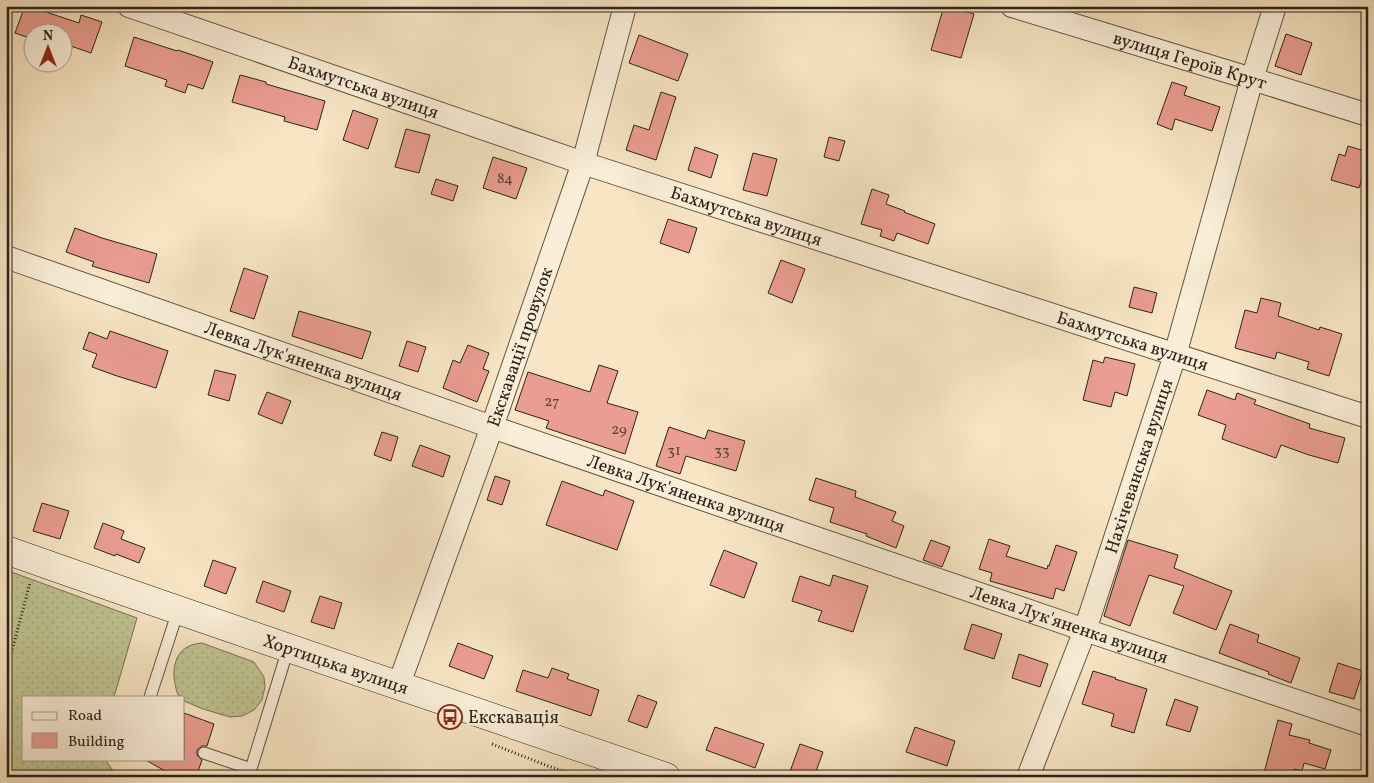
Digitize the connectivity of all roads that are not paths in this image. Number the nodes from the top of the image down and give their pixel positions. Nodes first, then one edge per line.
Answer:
1 (129, 6) edge
2 (625, 6) edge
3 (1012, 6) edge
4 (1275, 6) edge
5 (1252, 79) junction
6 (1368, 115) edge
7 (583, 164) junction
8 (6, 257) edge
9 (1175, 355) junction
10 (1368, 417) edge
11 (492, 427) junction
12 (6, 550) edge
13 (178, 611) junction
14 (1085, 630) junction
15 (288, 649) junction
16 (399, 684) junction
17 (150, 696) edge
18 (1368, 724) edge
19 (204, 753) dead end
20 (666, 777) edge
21 (1028, 777) edge

1 - 7 street, Бахмутська вулиця
2 - 7 street, Екскавації провулок
3 - 5 street, вулиця Героїв Крут
4 - 5 street, Нахічеванська вулиця
5 - 6 street, вулиця Героїв Крут
5 - 9 street, Нахічеванська вулиця
7 - 9 street, Бахмутська вулиця
7 - 11 street, Екскавації провулок
8 - 11 street, Левка Лук'яненка вулиця
9 - 10 street, Бахмутська вулиця
9 - 14 street, Нахічеванська вулиця
11 - 14 street, Левка Лук'яненка вулиця
11 - 16 street, Екскавації провулок
12 - 13 street, Хортицька вулиця
13 - 15 street, Хортицька вулиця
13 - 17 lane
14 - 18 street, Левка Лук'яненка вулиця
14 - 21 street, Нахічеванська вулиця
15 - 16 street, Хортицька вулиця
15 - 19 lane
16 - 20 street, Хортицька вулиця

